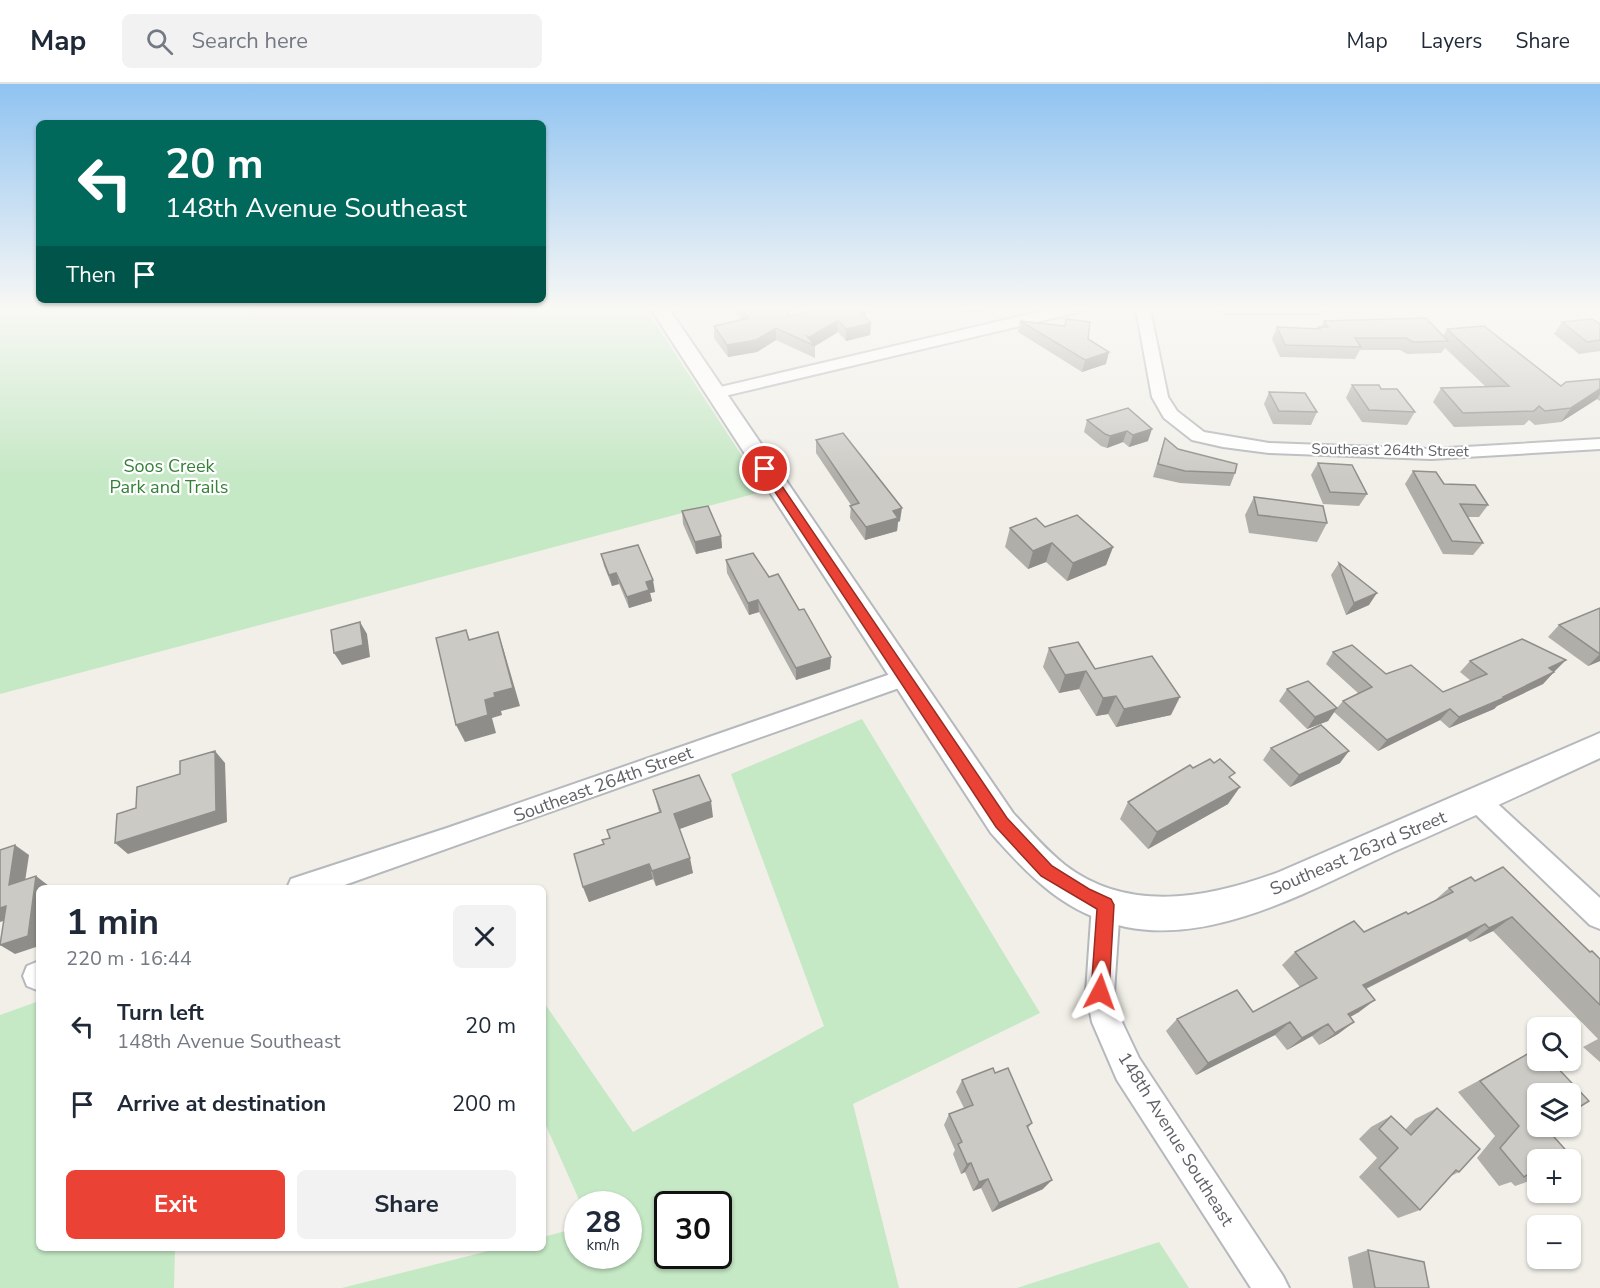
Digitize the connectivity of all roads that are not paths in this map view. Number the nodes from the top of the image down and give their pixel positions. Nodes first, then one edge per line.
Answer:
1 (697, 365) edge
2 (829, 365) edge
3 (1154, 365) edge
4 (716, 393) junction
5 (1600, 444) edge
6 (905, 677) junction
7 (1600, 745) edge
8 (1478, 801) junction
9 (309, 885) edge
10 (1106, 905) junction
11 (1600, 916) edge
12 (1271, 1288) edge

1 - 4 street
2 - 4 street
3 - 5 street, Southeast 264th Street
4 - 6 street
6 - 9 street, Southeast 264th Street
6 - 10 street
7 - 8 street, Southeast 263rd Street
8 - 10 street, Southeast 263rd Street
8 - 11 street
10 - 12 street, 148th Avenue Southeast

